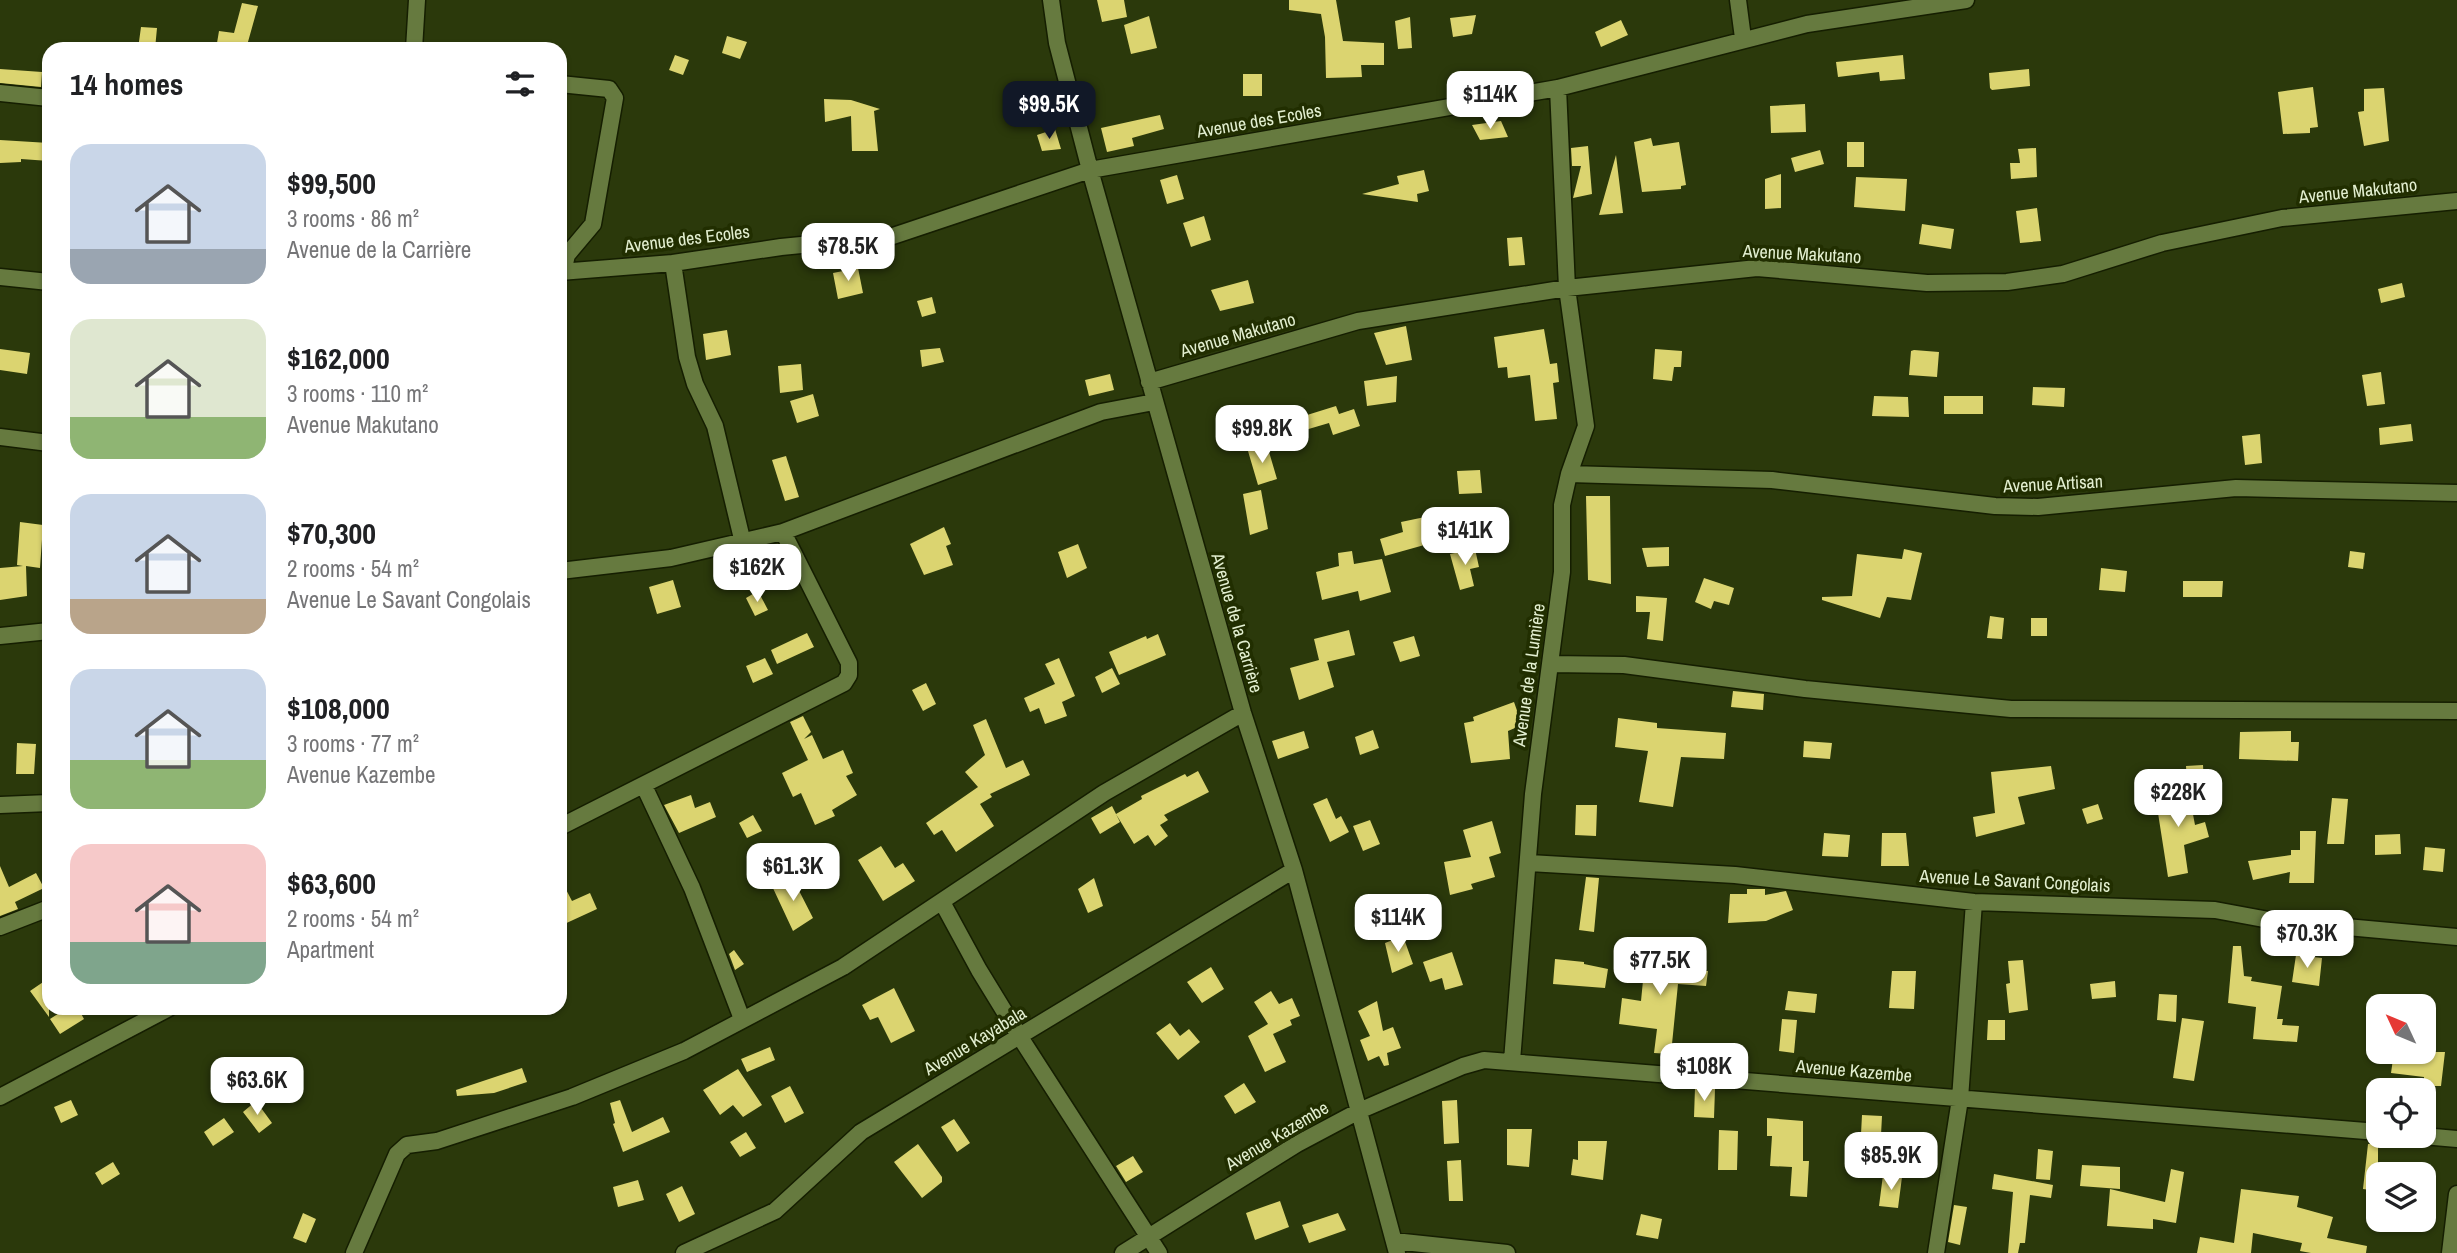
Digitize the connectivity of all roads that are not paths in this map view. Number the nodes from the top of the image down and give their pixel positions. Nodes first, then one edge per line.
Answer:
1 (417, 0) edge
2 (1051, 0) edge
3 (1738, 0) edge
4 (1966, 0) edge
5 (1743, 38) junction
6 (414, 42) edge
7 (567, 85) edge
8 (1558, 88) junction
9 (0, 93) edge
10 (42, 97) edge
11 (1090, 170) junction
12 (2457, 201) edge
13 (567, 258) edge
14 (673, 263) junction
15 (567, 272) edge
16 (0, 277) edge
17 (42, 281) edge
18 (1567, 288) junction
19 (1149, 382) junction
20 (1154, 402) junction
21 (0, 437) edge
22 (42, 442) edge
23 (1569, 474) junction
24 (2457, 493) edge
25 (783, 532) junction
26 (743, 543) junction
27 (567, 570) edge
28 (42, 632) edge
29 (0, 636) edge
30 (1550, 664) junction
31 (2457, 711) edge
32 (1243, 713) junction
33 (644, 786) junction
34 (42, 803) edge
35 (0, 805) edge
36 (567, 824) edge
37 (1529, 863) junction
38 (1294, 870) junction
39 (943, 902) junction
40 (1974, 902) junction
41 (42, 911) edge
42 (0, 927) edge
43 (2457, 937) edge
44 (156, 1015) edge
45 (742, 1019) junction
46 (1020, 1037) junction
47 (1512, 1061) junction
48 (0, 1097) edge
49 (1960, 1099) junction
50 (1359, 1111) junction
51 (2366, 1131) edge
52 (2436, 1137) edge
53 (2457, 1139) edge
54 (2457, 1194) edge
55 (1148, 1238) junction
56 (1396, 1247) edge
57 (354, 1253) edge
58 (684, 1253) edge
59 (1123, 1253) edge
60 (1159, 1253) edge
61 (1507, 1253) edge
62 (1936, 1253) edge
63 (2450, 1253) edge

1 - 6 street
2 - 11 street, Avenue de la Carrière
3 - 5 street
4 - 5 street, Avenue des Ecoles
5 - 8 street, Avenue des Ecoles
7 - 13 street
8 - 11 street, Avenue des Ecoles
8 - 18 street, Avenue de la Lumière
9 - 10 street
11 - 14 street, Avenue des Ecoles
11 - 19 street, Avenue de la Carrière
12 - 18 street, Avenue Makutano
14 - 15 street, Avenue des Ecoles
14 - 26 street
16 - 17 street
18 - 19 street, Avenue Makutano
18 - 23 street, Avenue de la Lumière
19 - 20 street, Avenue de la Carrière
20 - 25 street
20 - 32 street, Avenue de la Carrière
21 - 22 street
23 - 24 street, Avenue Artisan
23 - 30 street, Avenue de la Lumière
25 - 26 street
25 - 33 street
26 - 27 street
28 - 29 street
30 - 31 street
30 - 37 street, Avenue de la Lumière
32 - 38 street, Avenue de la Carrière
32 - 39 street
33 - 36 street
33 - 45 street
34 - 35 street
37 - 40 street, Avenue Le Savant Congolais
37 - 47 street, Avenue de la Lumière
38 - 46 street, Avenue Kayabala
38 - 50 street, Avenue de la Carrière
39 - 45 street
39 - 46 street
40 - 43 street, Avenue Le Savant Congolais
40 - 49 street
41 - 42 street
44 - 48 street
45 - 57 street
46 - 55 street
46 - 58 street, Avenue Kayabala
47 - 49 street, Avenue Kazembe
47 - 50 street, Avenue Kazembe
49 - 51 street, Avenue Kazembe
49 - 62 street
50 - 55 street, Avenue Kazembe
50 - 56 street, Avenue de la Carrière
52 - 53 street
54 - 63 street
55 - 59 street, Avenue Kazembe
55 - 60 street
56 - 61 street

